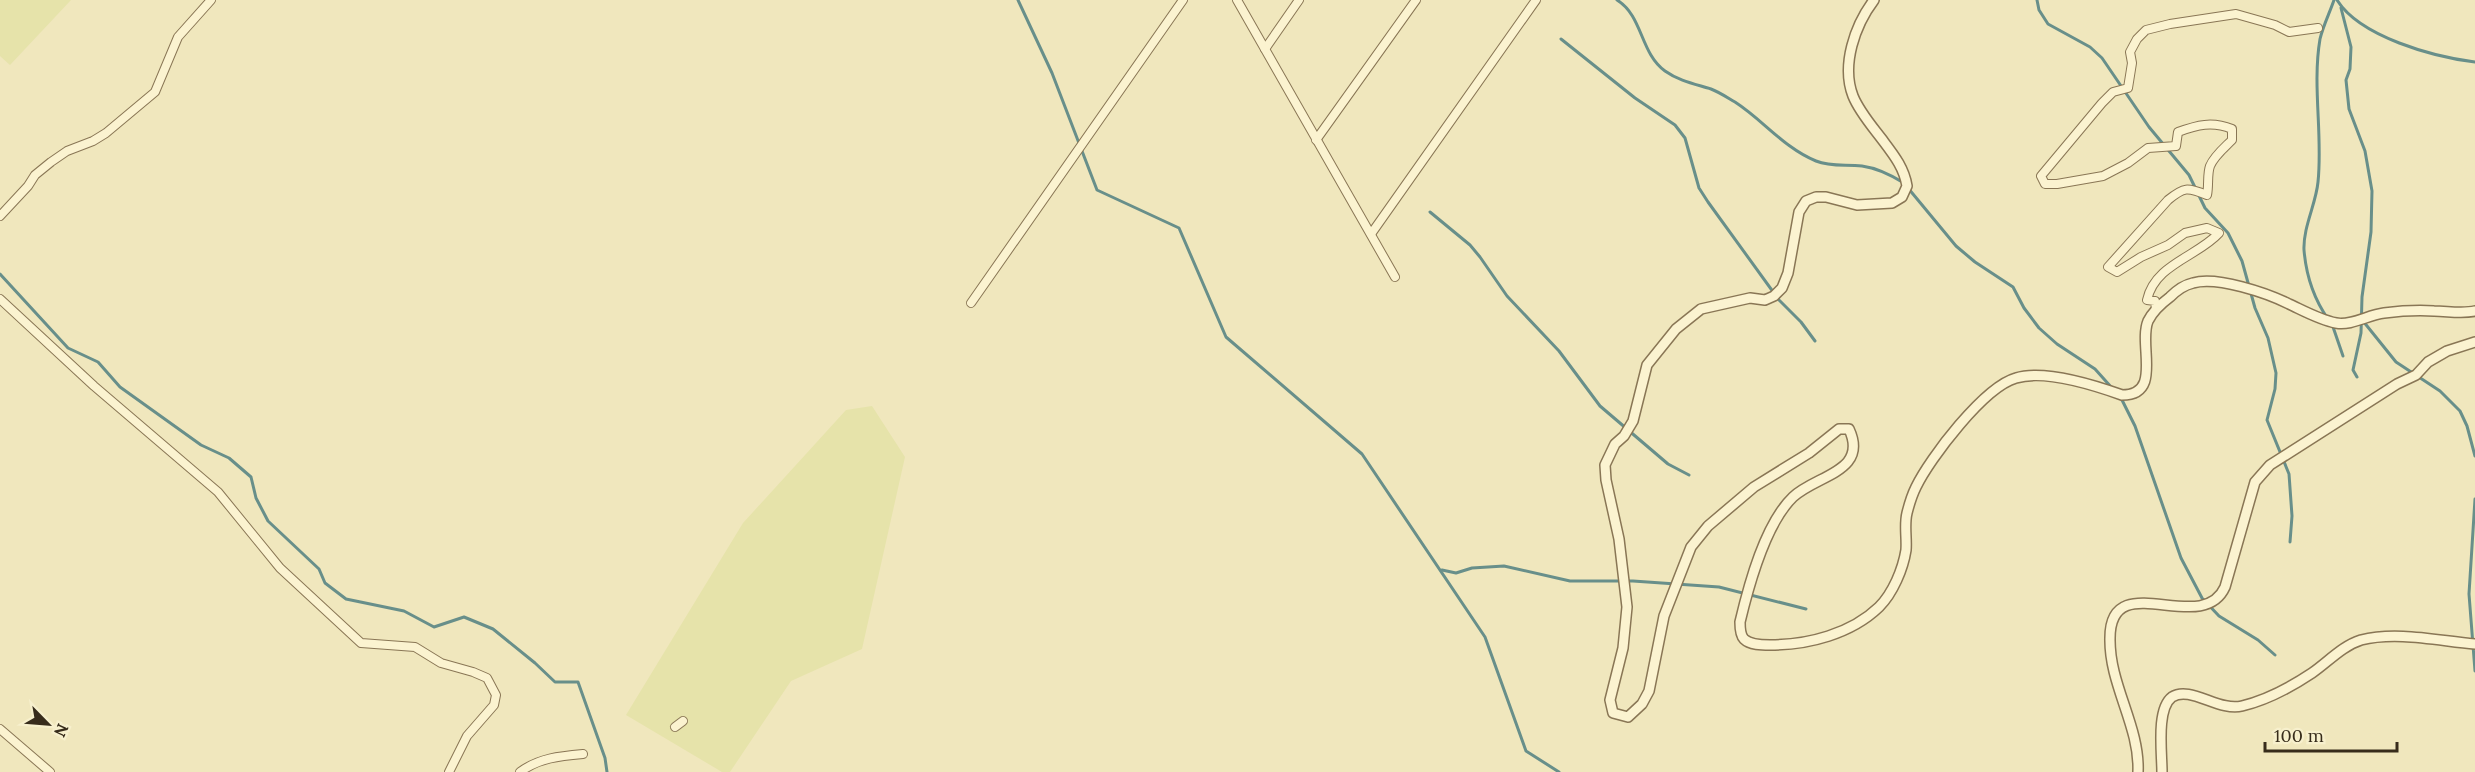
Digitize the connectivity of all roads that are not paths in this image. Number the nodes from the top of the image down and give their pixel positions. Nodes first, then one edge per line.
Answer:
1 (211, 0) edge
2 (1183, 0) edge
3 (1237, 0) edge
4 (1299, 0) edge
5 (1416, 0) edge
6 (1536, 0) edge
7 (1874, 0) edge
8 (2318, 28) dead end
9 (1264, 49) junction
10 (1316, 140) junction
11 (0, 216) edge
12 (1371, 234) junction
13 (1395, 277) dead end
14 (0, 299) edge
15 (970, 303) dead end
16 (2156, 309) junction
17 (2475, 311) edge
18 (2475, 342) edge
19 (2475, 644) edge
20 (683, 721) dead end
21 (675, 727) dead end
22 (0, 729) edge
23 (583, 754) dead end
24 (50, 772) edge
25 (448, 772) edge
26 (520, 772) edge
27 (2138, 772) edge
28 (2162, 772) edge

1 - 11 street
2 - 15 street
3 - 9 street
4 - 9 street
5 - 10 street
6 - 12 street
7 - 16 street
8 - 16 street
9 - 10 street
10 - 12 street
12 - 13 street
14 - 25 street
16 - 17 street
18 - 27 street
19 - 28 street
20 - 21 street
22 - 24 street
23 - 26 street

